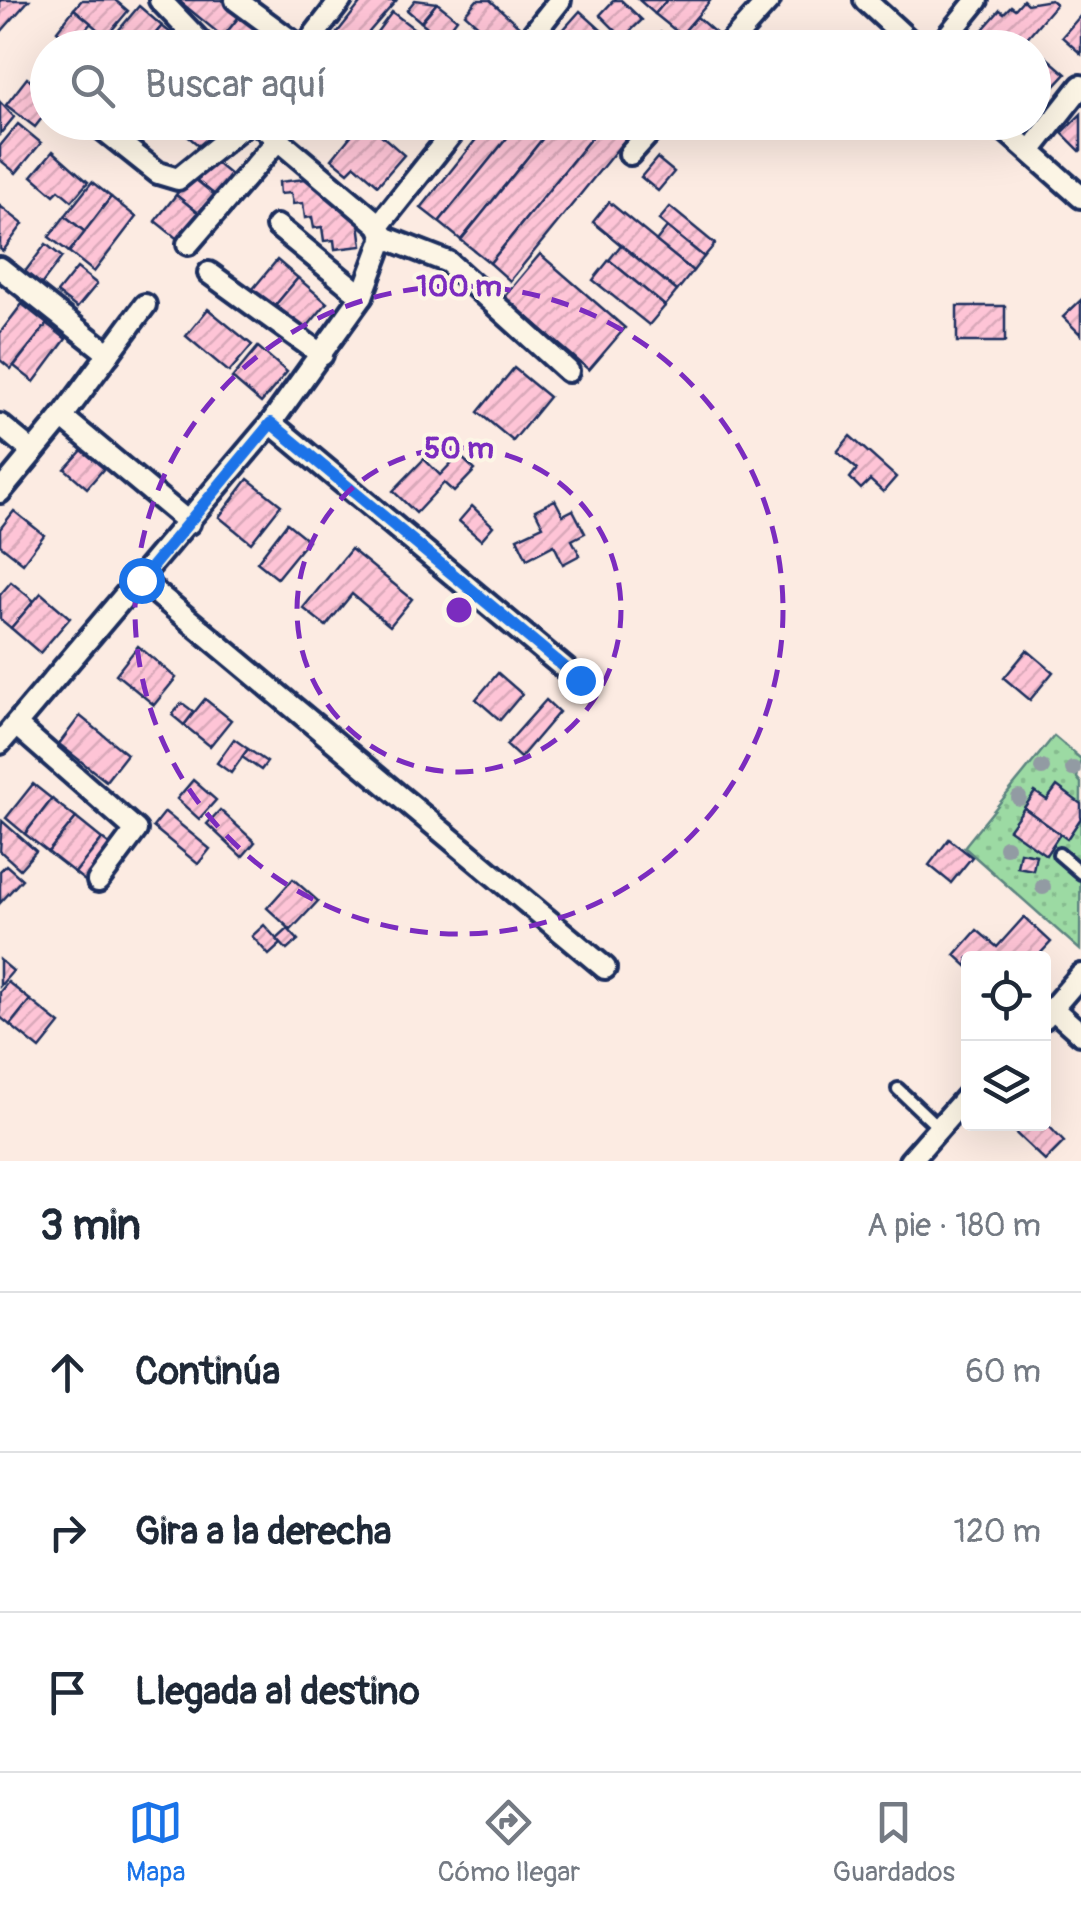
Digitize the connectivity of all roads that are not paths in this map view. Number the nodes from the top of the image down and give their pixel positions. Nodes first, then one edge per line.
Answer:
1 (160, 0) edge
2 (236, 0) edge
3 (341, 0) edge
4 (560, 0) edge
5 (769, 0) edge
6 (865, 0) edge
7 (977, 0) edge
8 (189, 30) edge
9 (277, 30) edge
10 (317, 30) edge
11 (536, 30) edge
12 (742, 30) edge
13 (898, 30) edge
14 (953, 30) edge
15 (1081, 86) edge
16 (1051, 124) edge
17 (117, 140) edge
18 (226, 140) edge
19 (448, 140) edge
20 (642, 140) edge
21 (1017, 140) edge
22 (1039, 140) edge
23 (277, 141) joint
24 (1030, 151) junction
25 (630, 154) dead end
26 (1081, 198) edge
27 (277, 226) dead end
28 (381, 231) junction
29 (188, 244) dead end
30 (0, 268) edge
31 (210, 273) dead end
32 (362, 296) junction
33 (144, 305) dead end
34 (109, 354) junction
35 (322, 356) junction
36 (568, 371) dead end
37 (62, 417) junction
38 (271, 423) junction
39 (0, 425) edge
40 (33, 452) junction
41 (0, 492) edge
42 (189, 523) junction
43 (141, 580) junction
44 (580, 680) dead end
45 (16, 725) junction
46 (0, 744) edge
47 (1059, 854) dead end
48 (1081, 873) edge
49 (98, 882) dead end
50 (605, 968) dead end
51 (1081, 975) edge
52 (1051, 1010) edge
53 (1051, 1015) edge
54 (1081, 1034) edge
55 (898, 1089) dead end
56 (961, 1102) edge
57 (938, 1127) junction
58 (910, 1161) edge

1 - 8 street
2 - 9 street
3 - 10 street
4 - 11 street
5 - 12 street
6 - 13 street
7 - 14 street
15 - 16 street
17 - 18 street
19 - 28 street
20 - 25 street
21 - 24 street
22 - 24 street
23 - 28 street
23 - 29 street
24 - 26 street
27 - 32 street
28 - 32 street
28 - 36 street
30 - 34 street
31 - 35 street
32 - 35 street
33 - 34 street
34 - 37 street
35 - 38 street
37 - 40 street
37 - 42 street
38 - 42 street
38 - 44 street
39 - 40 street
40 - 41 street
42 - 43 street
43 - 45 street
43 - 50 street
45 - 46 street
45 - 49 street
47 - 48 lane
51 - 52 street
53 - 54 street
55 - 57 lane
56 - 57 street
57 - 58 street

